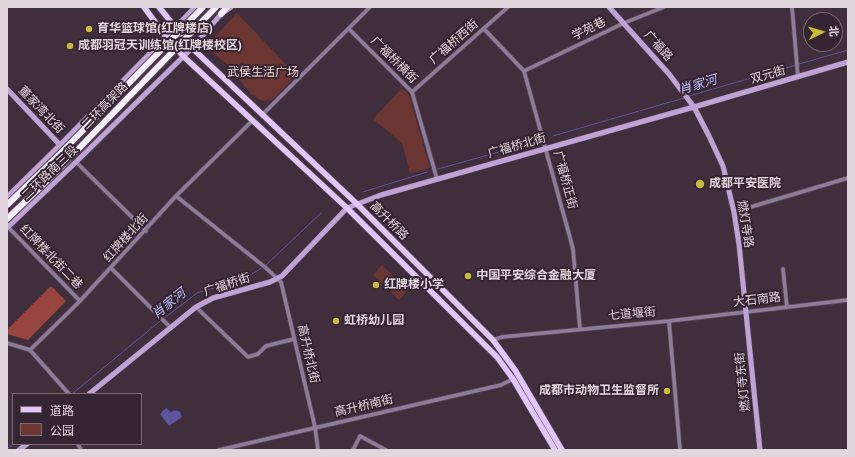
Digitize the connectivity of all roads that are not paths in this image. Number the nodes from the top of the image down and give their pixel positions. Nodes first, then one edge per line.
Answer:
1 (144, 7) edge
2 (159, 7) edge
3 (195, 7) edge
4 (203, 7) edge
5 (216, 7) edge
6 (227, 7) edge
7 (230, 7) edge
8 (370, 7) edge
9 (508, 7) edge
10 (608, 7) edge
11 (663, 7) edge
12 (792, 7) edge
13 (221, 14) junction
14 (624, 23) junction
15 (175, 28) junction
16 (349, 29) junction
17 (484, 29) junction
18 (166, 37) junction
19 (192, 48) junction
20 (183, 56) junction
21 (848, 62) edge
22 (524, 71) junction
23 (798, 77) junction
24 (7, 89) edge
25 (412, 92) junction
26 (689, 100) joint
27 (694, 107) junction
28 (262, 115) junction
29 (252, 121) junction
30 (60, 145) junction
31 (546, 149) junction
32 (76, 162) junction
33 (848, 178) edge
34 (437, 179) junction
35 (176, 196) junction
36 (7, 197) edge
37 (357, 204) junction
38 (7, 205) edge
39 (347, 208) junction
40 (734, 212) junction
41 (7, 219) edge
42 (7, 227) edge
43 (146, 231) junction
44 (111, 268) junction
45 (783, 269) dead end
46 (278, 279) junction
47 (848, 300) edge
48 (80, 301) junction
49 (196, 307) junction
50 (787, 307) junction
51 (746, 312) junction
52 (669, 321) junction
53 (170, 328) junction
54 (580, 329) junction
55 (294, 339) junction
56 (493, 340) junction
57 (7, 342) edge
58 (30, 350) junction
59 (513, 379) junction
60 (69, 393) edge
61 (90, 393) edge
62 (315, 427) junction
63 (219, 450) edge
64 (318, 450) edge
65 (353, 450) edge
66 (386, 450) edge
67 (555, 450) edge
68 (562, 450) edge
69 (680, 450) edge
70 (760, 450) edge

1 - 18 main road, 高升桥路
2 - 15 main road, 高升桥路
3 - 15 main road
4 - 38 highway, 二环高架路, bridge
5 - 41 highway, 二环高架路, bridge
6 - 13 highway
7 - 13 main road, 二环路南三段
8 - 16 street
9 - 17 street, 广福桥西街
10 - 14 main road, 广福路
11 - 14 street, 学苑巷
12 - 23 street
13 - 19 main road, 二环路南三段
14 - 22 street, 学苑巷
14 - 26 main road, 广福路
15 - 18 main road
15 - 19 main road, 高升桥路
16 - 25 street, 广福桥横街
16 - 28 street
17 - 22 street, 广福桥正街
17 - 25 street, 广福桥西街
18 - 20 main road, 高升桥路
18 - 30 main road, 二环路南三段
19 - 20 main road, 二环路南三段
19 - 28 main road, 高升桥路
20 - 29 main road, 高升桥路
20 - 32 main road, 二环路南三段
21 - 23 main road, 双元街
22 - 31 street, 广福桥正街
23 - 27 main road, 双元街
24 - 30 main road, 董家湾北街
25 - 34 street, 广福桥横街
26 - 27 main road, 燃灯寺路
27 - 31 main road, 广福桥北街
27 - 40 main road, 燃灯寺路
28 - 37 main road, 高升桥路
29 - 35 street, 红牌楼北街
29 - 39 main road, 高升桥路
30 - 36 main road, 二环路南三段
31 - 34 main road, 广福桥北街
31 - 54 street, 广福桥正街
32 - 42 main road, 二环路南三段
32 - 43 street
33 - 40 street
34 - 37 main road, 广福桥北街
35 - 43 street, 红牌楼北街
35 - 46 street, 高升桥北街
37 - 39 main road, 广福桥北街
37 - 56 main road, 高升桥路
39 - 46 main road, 广福桥街
39 - 59 main road, 高升桥路
40 - 51 main road, 燃灯寺路
42 - 48 street, 红牌楼北街二巷
43 - 44 street, 红牌楼北街
44 - 48 street, 红牌楼北街
44 - 53 street
45 - 50 street
46 - 49 main road, 广福桥街
46 - 55 street, 高升桥北街
47 - 50 street, 大石南路
48 - 58 street, 红牌楼北街
49 - 53 main road, 广福桥街
49 - 55 street
50 - 51 street, 大石南路
51 - 52 street, 大石南路
51 - 70 main road, 燃灯寺东街
52 - 54 street, 七道堰街
52 - 69 street, 七道堰街
53 - 61 main road, 广福桥街
54 - 56 street, 七道堰街
55 - 62 street, 高升桥北街
56 - 68 main road, 高升桥路
57 - 58 street
58 - 60 street
59 - 62 street, 高升桥南街
59 - 67 main road, 高升桥路
62 - 63 street, 高升桥南街
62 - 64 street, 高升桥北街
65 - 66 street

